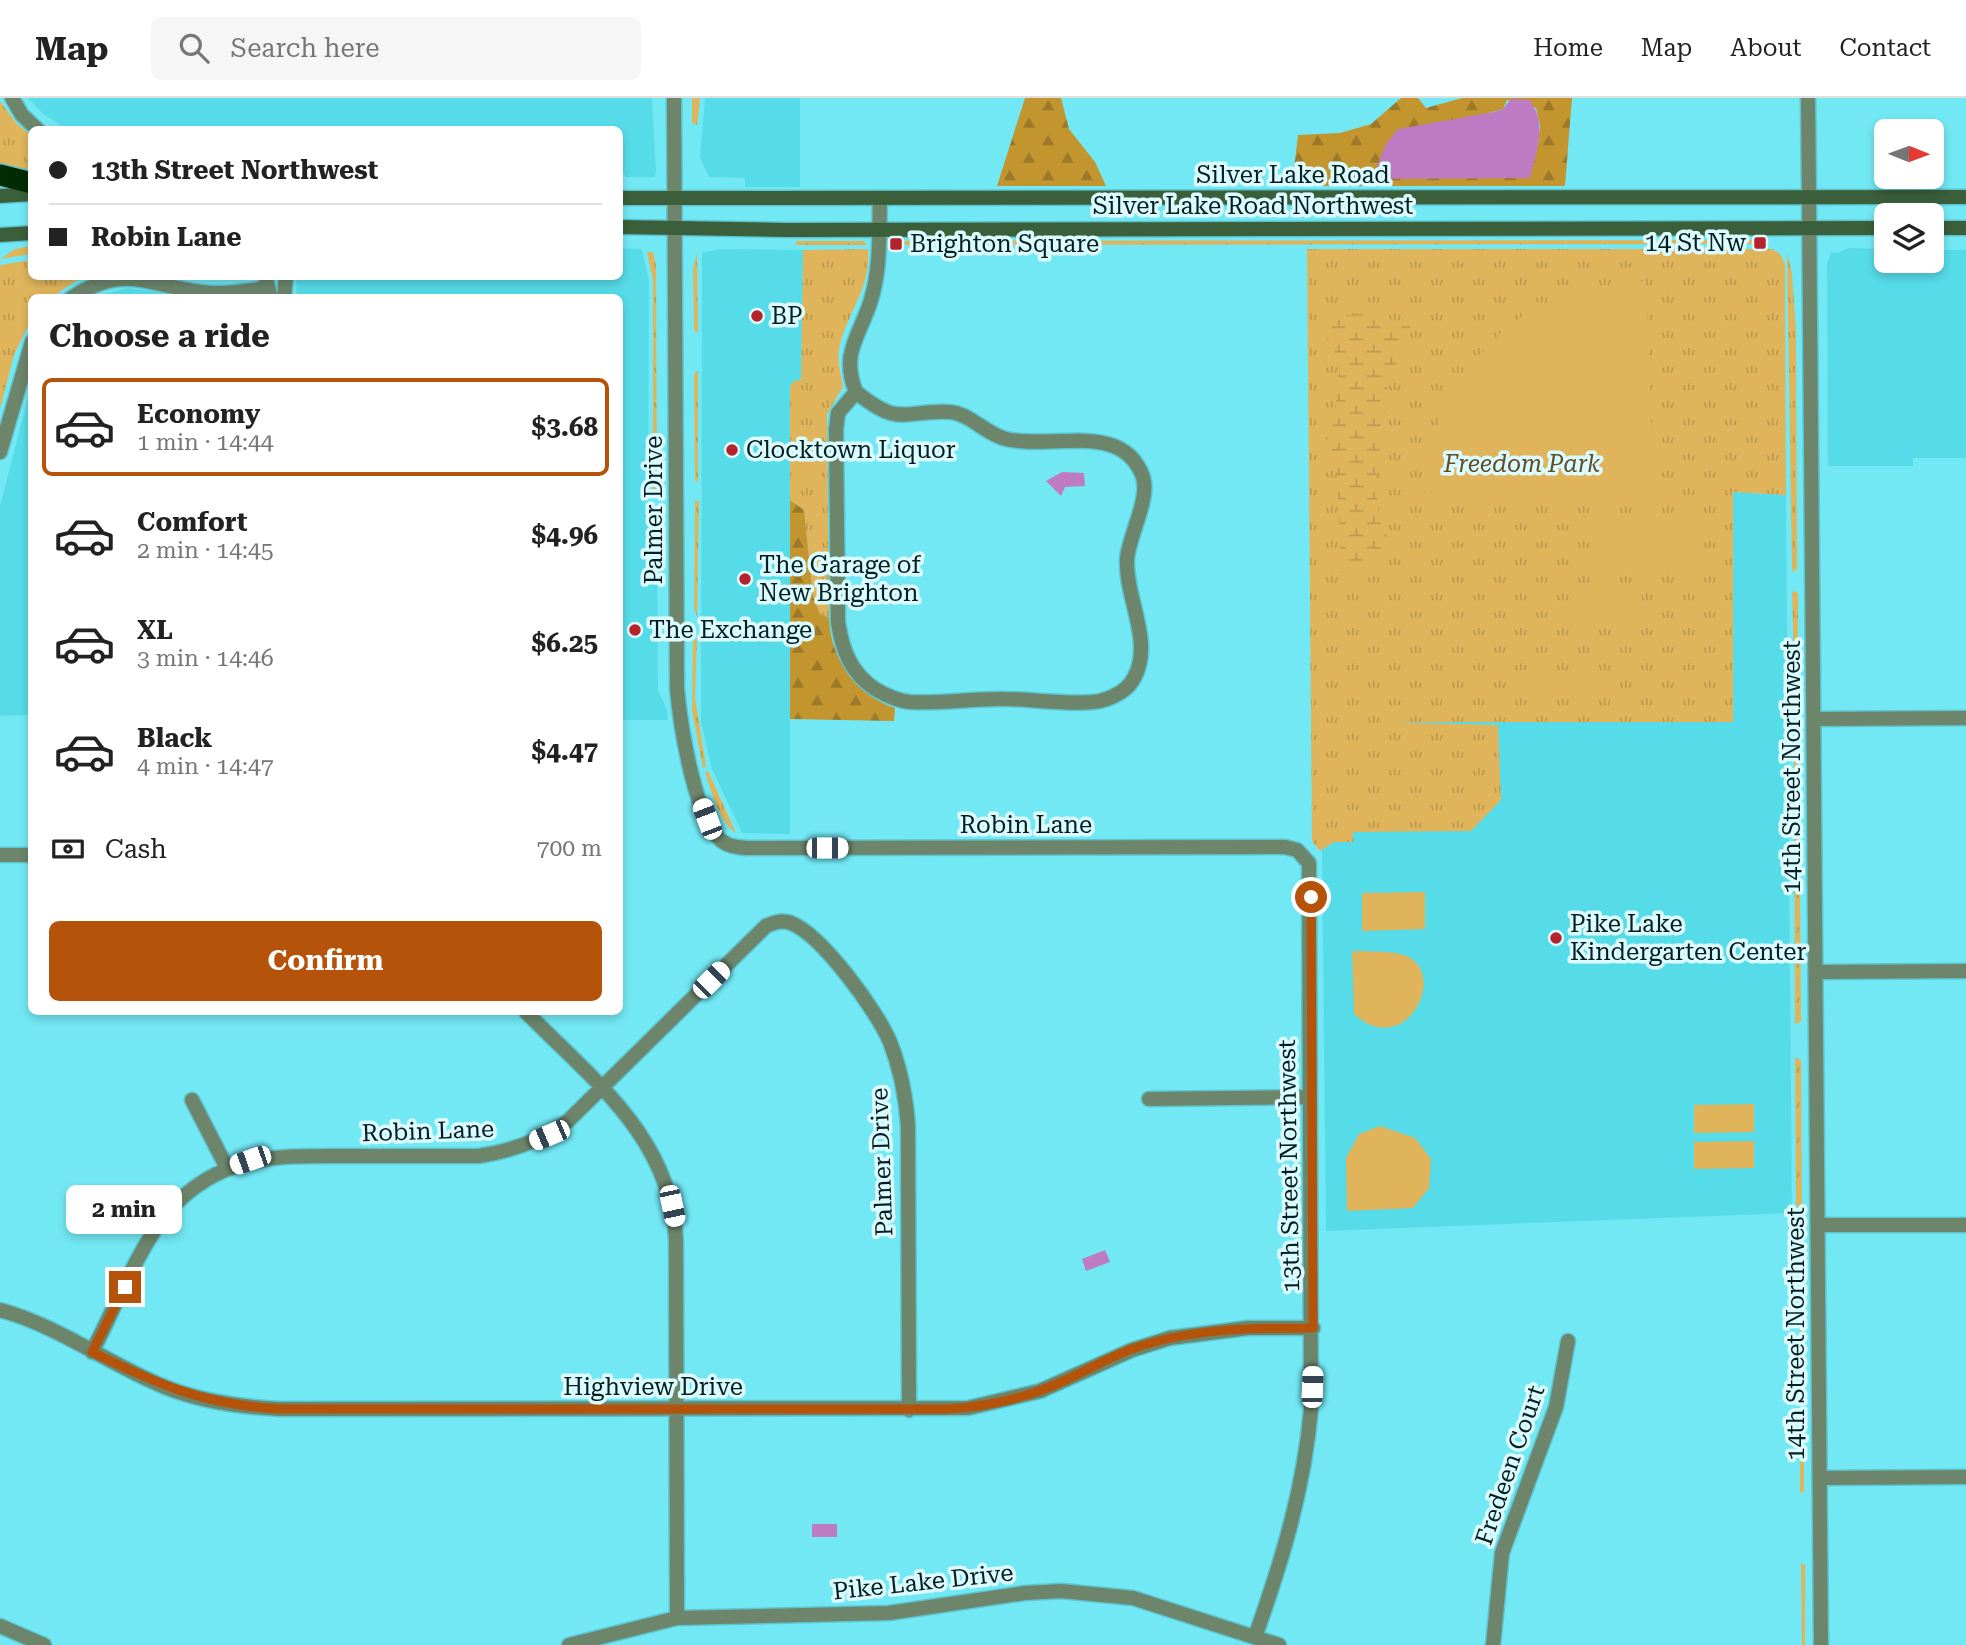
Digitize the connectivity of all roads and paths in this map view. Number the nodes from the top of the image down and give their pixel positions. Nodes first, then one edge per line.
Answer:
1 (12, 98) edge
2 (674, 98) edge
3 (1808, 98) edge
4 (34, 126) edge
5 (0, 175) edge
6 (28, 182) edge
7 (28, 194) edge
8 (0, 196) edge
9 (1809, 197) junction
10 (1966, 197) edge
11 (623, 198) edge
12 (880, 198) junction
13 (675, 199) junction
14 (623, 227) edge
15 (1809, 227) junction
16 (674, 228) junction
17 (1874, 228) edge
18 (1944, 228) edge
19 (1966, 228) edge
20 (879, 230) junction
21 (28, 233) edge
22 (0, 235) edge
23 (115, 280) edge
24 (143, 280) edge
25 (267, 287) edge
26 (77, 294) edge
27 (28, 356) edge
28 (856, 392) junction
29 (0, 452) edge
30 (1966, 718) edge
31 (1814, 719) junction
32 (746, 848) joint
33 (0, 855) edge
34 (28, 855) edge
35 (1304, 856) joint
36 (778, 921) joint
37 (1966, 971) edge
38 (1816, 972) junction
39 (529, 1015) edge
40 (601, 1088) junction
41 (1310, 1097) junction
42 (1149, 1099) dead end
43 (192, 1100) dead end
44 (227, 1168) junction
45 (1818, 1225) junction
46 (1966, 1225) edge
47 (0, 1310) edge
48 (1313, 1328) junction
49 (1567, 1341) dead end
50 (92, 1352) junction
51 (677, 1409) junction
52 (909, 1410) junction
53 (1966, 1477) edge
54 (1820, 1478) junction
55 (677, 1618) junction
56 (0, 1626) edge
57 (1255, 1637) junction
58 (44, 1645) edge
59 (569, 1645) edge
60 (1279, 1645) edge
61 (1493, 1645) edge
62 (1821, 1645) edge

1 - 4 street
2 - 13 street, Palmer Drive
3 - 9 street, 14th Street Northwest
5 - 6 highway
7 - 8 main road
9 - 10 main road, Silver Lake Road
9 - 12 main road, Silver Lake Road
9 - 15 street, 14th Street Northwest
11 - 13 main road, Silver Lake Road
12 - 13 main road, Silver Lake Road
12 - 20 street
13 - 16 street, Palmer Drive
14 - 16 main road, Silver Lake Road Northwest
15 - 17 main road, Silver Lake Road Northwest
15 - 20 main road, Silver Lake Road Northwest
15 - 31 street, 14th Street Northwest
16 - 20 main road, Silver Lake Road Northwest
16 - 32 street, Palmer Drive
18 - 19 main road
20 - 28 street
21 - 22 main road
23 - 26 street
24 - 25 street
27 - 29 street
28 - 28 street
30 - 31 street
31 - 38 street, 14th Street Northwest
32 - 35 street, Robin Lane
33 - 34 street
35 - 41 street, 13th Street Northwest
36 - 40 street, Robin Lane
36 - 52 street, Palmer Drive
37 - 38 street
38 - 45 street, 14th Street Northwest
39 - 40 street
40 - 44 street, Robin Lane
40 - 51 street
41 - 42 street
41 - 48 street, 13th Street Northwest
43 - 44 street
44 - 50 street, Robin Lane
45 - 46 street
45 - 54 street, 14th Street Northwest
47 - 50 street, Highview Drive
48 - 52 street, Highview Drive
48 - 57 street, 13th Street Northwest
49 - 61 street, Fredeen Court
50 - 51 street, Highview Drive
51 - 52 street, Highview Drive
51 - 55 street
53 - 54 street
54 - 62 street, 14th Street Northwest
55 - 57 street, Pike Lake Drive
55 - 59 street, Pike Lake Drive
56 - 58 street
57 - 60 street, Pike Lake Drive

